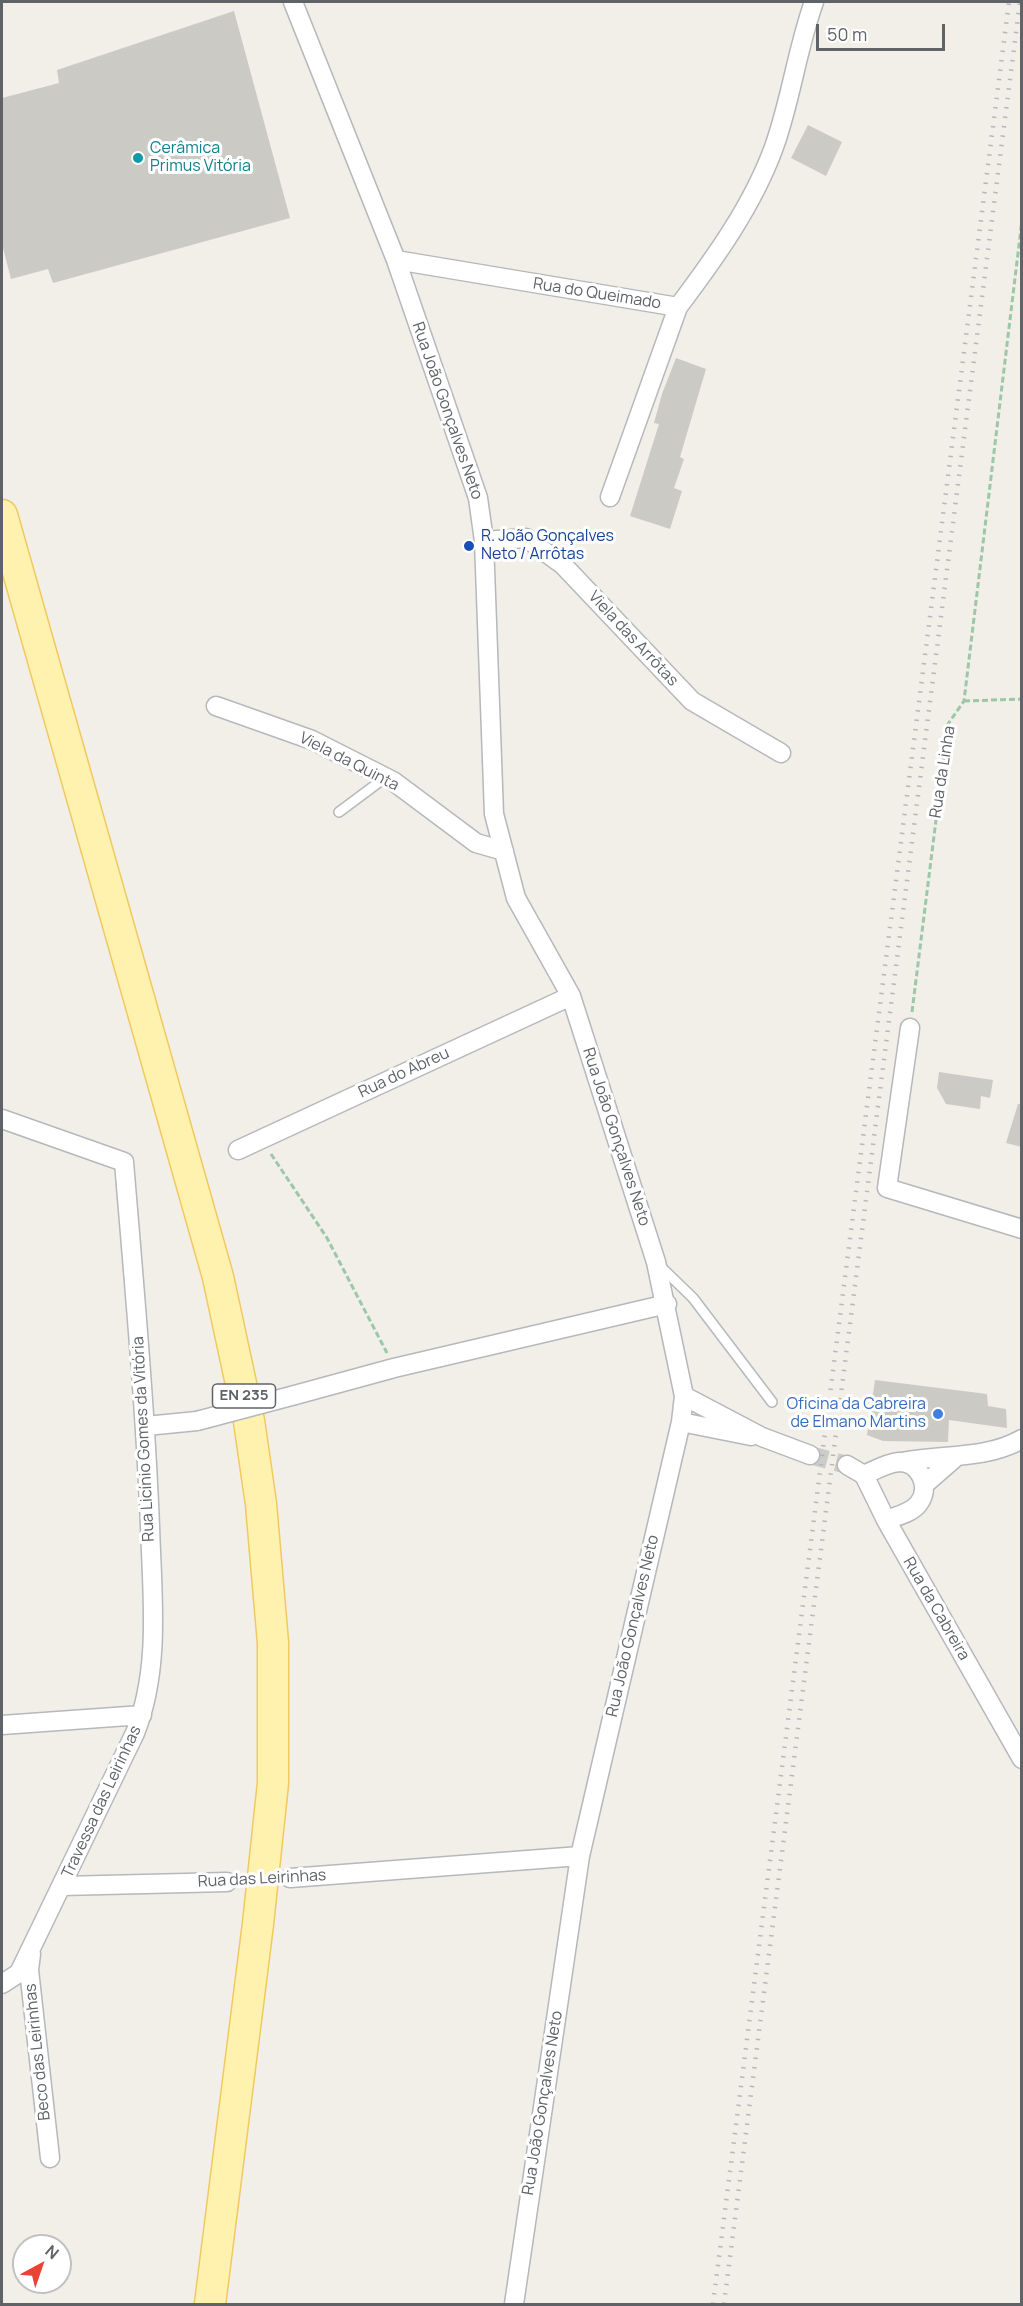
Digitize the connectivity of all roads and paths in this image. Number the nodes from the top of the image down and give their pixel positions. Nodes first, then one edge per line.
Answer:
1 (293, 2) edge
2 (814, 2) edge
3 (1022, 220) edge
4 (396, 260) junction
5 (678, 307) junction
6 (610, 497) dead end
7 (2, 515) edge
8 (484, 541) junction
9 (1022, 699) edge
10 (964, 701) junction
11 (216, 706) dead end
12 (781, 753) dead end
13 (386, 777) junction
14 (339, 812) dead end
15 (504, 851) junction
16 (571, 996) junction
17 (910, 1028) joint
18 (2, 1119) edge
19 (261, 1138) junction
20 (238, 1150) dead end
21 (1022, 1229) edge
22 (656, 1262) junction
23 (667, 1304) junction
24 (394, 1368) junction
25 (684, 1396) junction
26 (772, 1402) dead end
27 (681, 1422) junction
28 (146, 1426) junction
29 (762, 1437) junction
30 (1022, 1439) edge
31 (810, 1455) tunnel mouth
32 (956, 1457) junction
33 (902, 1462) junction
34 (847, 1465) tunnel mouth
35 (864, 1475) junction
36 (925, 1484) junction
37 (886, 1520) junction
38 (142, 1715) junction
39 (2, 1725) edge
40 (1022, 1759) edge
41 (580, 1856) junction
42 (290, 1878) joint
43 (226, 1882) joint
44 (62, 1886) junction
45 (32, 1947) junction
46 (2, 1984) edge
47 (50, 2158) dead end
48 (210, 2304) edge
49 (514, 2304) edge

1 - 4 street, Rua João Gonçalves Neto
2 - 5 street, Rua do Queimado
3 - 10 path, Rua da Linha
4 - 5 street, Rua do Queimado
4 - 8 street, Rua João Gonçalves Neto
5 - 6 street
7 - 48 main road, EN 235
8 - 12 street, Viela das Arrôtas
8 - 15 street, Rua João Gonçalves Neto
9 - 10 path
10 - 17 path, Rua da Linha
11 - 13 street, Viela da Quinta
13 - 14 lane
13 - 15 street, Viela da Quinta
15 - 16 street, Rua João Gonçalves Neto
16 - 19 street, Rua do Abreu
16 - 22 street, Rua João Gonçalves Neto
17 - 21 street
18 - 28 street, Rua Licínio Gomes da Vitória
19 - 20 street, Rua do Abreu
19 - 24 path
22 - 23 street, Rua João Gonçalves Neto
22 - 26 lane
23 - 24 street
23 - 25 street, Rua João Gonçalves Neto
24 - 28 street, bridge
25 - 27 street, Rua João Gonçalves Neto
25 - 29 street
27 - 29 street
27 - 41 street, Rua João Gonçalves Neto
28 - 38 street, Rua Licínio Gomes da Vitória
29 - 31 street
30 - 32 street
32 - 33 street
32 - 36 street
33 - 35 street
33 - 36 street
34 - 35 street
35 - 37 street, Rua da Cabreira
36 - 37 street
37 - 40 street, Rua da Cabreira
38 - 39 street, Travessa das Leirinhas
38 - 44 street, Travessa das Leirinhas
41 - 42 street, Rua das Leirinhas
41 - 49 street, Rua João Gonçalves Neto
42 - 43 path, Rua das Leirinhas, bridge
43 - 44 street, Rua das Leirinhas
44 - 45 street
45 - 46 street
45 - 47 street, Beco das Leirinhas

